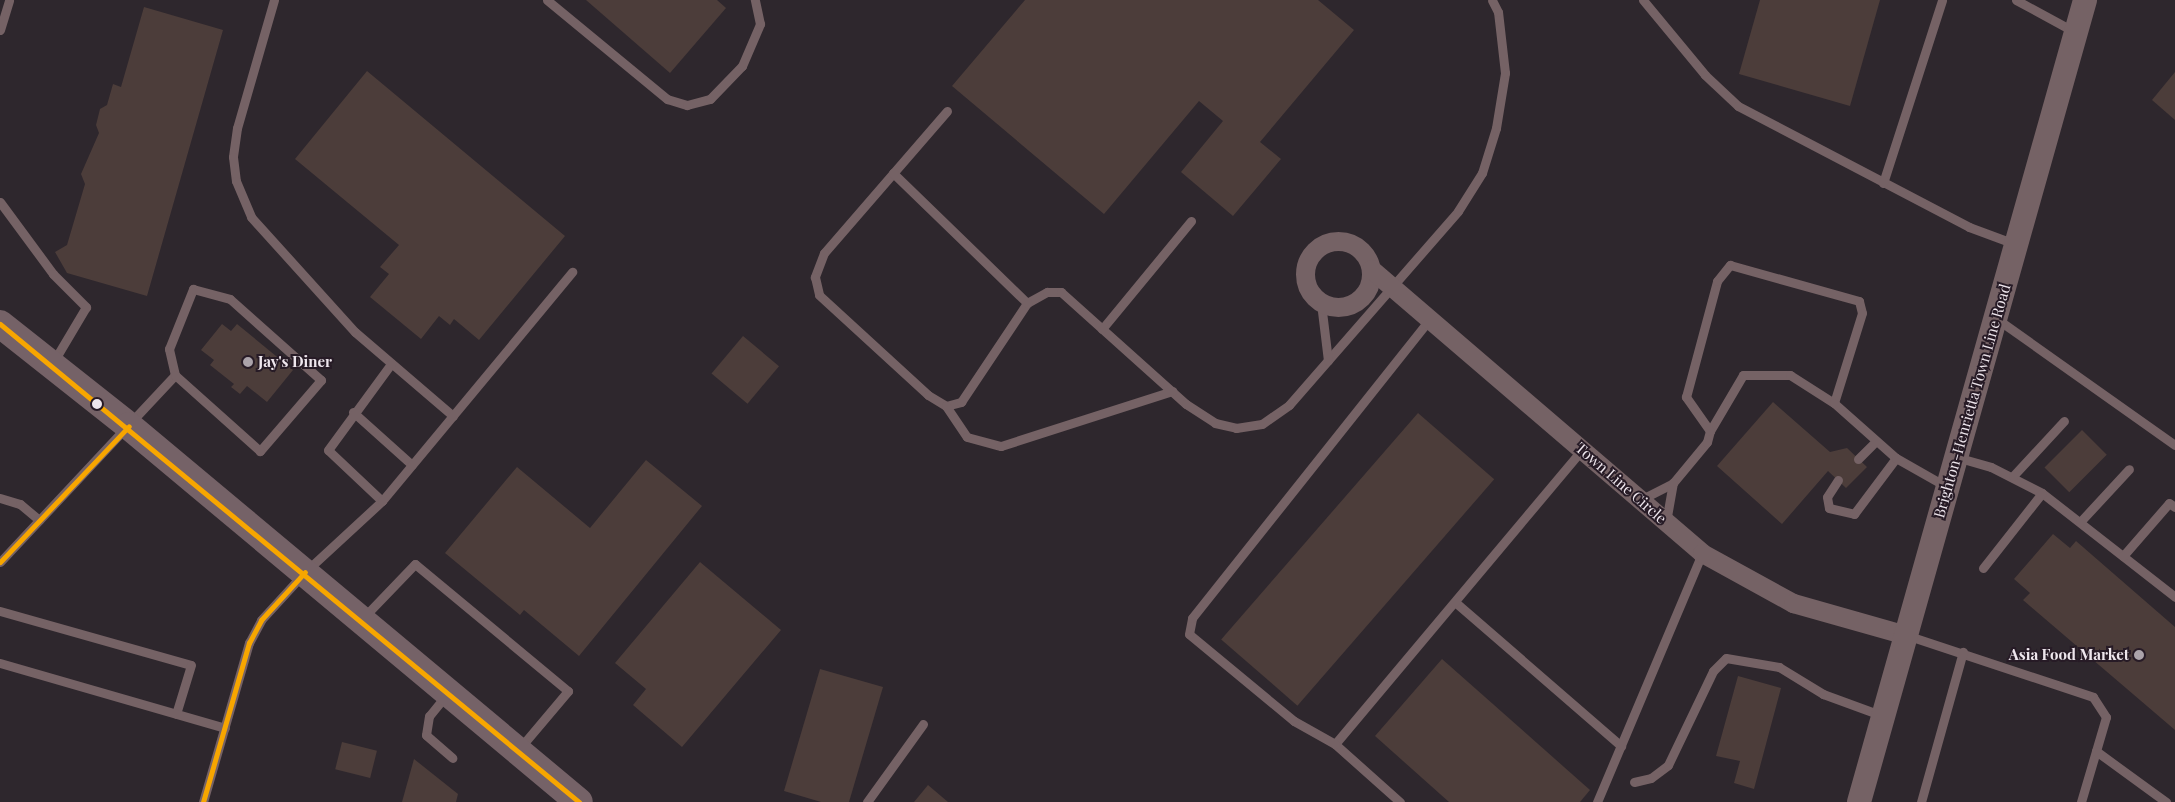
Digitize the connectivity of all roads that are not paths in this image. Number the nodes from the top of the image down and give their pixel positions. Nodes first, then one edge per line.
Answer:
1 (8, 0) edge
2 (274, 0) edge
3 (547, 0) edge
4 (755, 0) edge
5 (1492, 0) edge
6 (1643, 0) edge
7 (1942, 0) edge
8 (2016, 0) edge
9 (2085, 0) edge
10 (0, 30) edge
11 (2076, 32) junction
12 (947, 112) dead end
13 (893, 173) junction
14 (1884, 183) junction
15 (0, 202) edge
16 (1191, 221) dead end
17 (2016, 244) junction
18 (1371, 269) junction
19 (572, 272) dead end
20 (1392, 287) junction
21 (1027, 303) junction
22 (1321, 303) junction
23 (1995, 318) junction
24 (1430, 320) junction
25 (0, 324) edge
26 (1102, 329) junction
27 (1328, 361) junction
28 (391, 364) junction
29 (51, 366) junction
30 (175, 375) junction
31 (1172, 391) junction
32 (1834, 403) junction
33 (946, 406) junction
34 (353, 412) junction
35 (453, 416) junction
36 (2064, 421) dead end
37 (128, 426) junction
38 (1710, 431) junction
39 (1876, 440) junction
40 (2175, 445) edge
41 (1582, 450) junction
42 (1956, 457) junction
43 (1896, 458) junction
44 (1858, 459) dead end
45 (412, 465) junction
46 (2129, 469) dead end
47 (2013, 476) junction
48 (1838, 480) dead end
49 (1673, 483) junction
50 (1947, 487) junction
51 (2042, 493) junction
52 (0, 498) edge
53 (1640, 500) junction
54 (382, 501) junction
55 (2175, 507) edge
56 (40, 520) junction
57 (1666, 522) junction
58 (2080, 522) junction
59 (1702, 553) junction
60 (2123, 556) junction
61 (0, 562) edge
62 (1983, 568) dead end
63 (305, 572) junction
64 (2175, 597) edge
65 (1455, 602) junction
66 (0, 611) edge
67 (360, 622) junction
68 (1906, 634) junction
69 (1963, 652) junction
70 (0, 663) edge
71 (447, 693) junction
72 (176, 714) junction
73 (1883, 716) junction
74 (923, 724) dead end
75 (225, 728) junction
76 (1335, 744) junction
77 (1621, 746) junction
78 (517, 751) junction
79 (2096, 751) junction
80 (452, 758) dead end
81 (1634, 782) dead end
82 (204, 802) edge
83 (579, 802) edge
84 (867, 802) edge
85 (1400, 802) edge
86 (1597, 802) edge
87 (1859, 802) edge
88 (1921, 802) edge
89 (2081, 802) edge
90 (2166, 802) edge

1 - 10 lane
2 - 28 lane
3 - 4 lane
5 - 20 lane
6 - 14 lane
7 - 14 lane
8 - 11 lane
9 - 11 street, Brighton-Henrietta Town Line Road
11 - 17 street, Brighton-Henrietta Town Line Road
12 - 13 lane
13 - 21 lane
13 - 33 lane
14 - 17 lane
15 - 29 lane
16 - 26 lane
17 - 23 street, Brighton-Henrietta Town Line Road
18 - 20 street, Town Line Circle
18 - 22 street
18 - 22 street, Town Line Circle
19 - 35 lane
20 - 24 street, Town Line Circle
20 - 27 lane
21 - 26 lane
21 - 33 lane
22 - 27 lane
23 - 40 lane
23 - 42 street, Brighton-Henrietta Town Line Road
24 - 41 street, Town Line Circle
24 - 76 lane
25 - 29 main road
26 - 31 lane
27 - 31 lane
28 - 34 lane
28 - 35 lane
29 - 37 main road
30 - 30 lane
30 - 37 lane
31 - 33 lane
32 - 38 lane
32 - 38 lane
32 - 39 lane
34 - 45 lane
34 - 54 lane
35 - 45 lane
36 - 47 lane
37 - 56 lane
37 - 63 main road
38 - 49 lane
39 - 43 lane
39 - 44 lane
41 - 53 street, Town Line Circle
41 - 65 lane
42 - 47 lane
42 - 50 street, Brighton-Henrietta Town Line Road
43 - 48 lane
43 - 50 lane
45 - 54 lane
46 - 58 lane
47 - 51 lane
49 - 53 lane
49 - 57 lane
50 - 68 street, Brighton-Henrietta Town Line Road
51 - 58 lane
51 - 62 lane
52 - 56 lane
53 - 57 street, Town Line Circle
54 - 63 lane
55 - 60 lane
56 - 61 lane
57 - 59 street, Town Line Circle
58 - 60 lane
59 - 68 street, Town Line Circle
59 - 77 lane
60 - 64 lane
63 - 67 main road
63 - 75 lane
65 - 76 lane
65 - 77 lane
66 - 72 lane
67 - 71 main road
67 - 78 lane
68 - 69 lane
68 - 73 street, Brighton-Henrietta Town Line Road
69 - 79 lane
69 - 88 lane
70 - 72 lane
71 - 78 main road
71 - 80 lane
72 - 75 lane
73 - 81 lane
73 - 87 street, Brighton-Henrietta Town Line Road
74 - 84 lane
75 - 82 lane
76 - 85 lane
77 - 86 lane
78 - 83 main road
79 - 89 lane
79 - 90 lane

